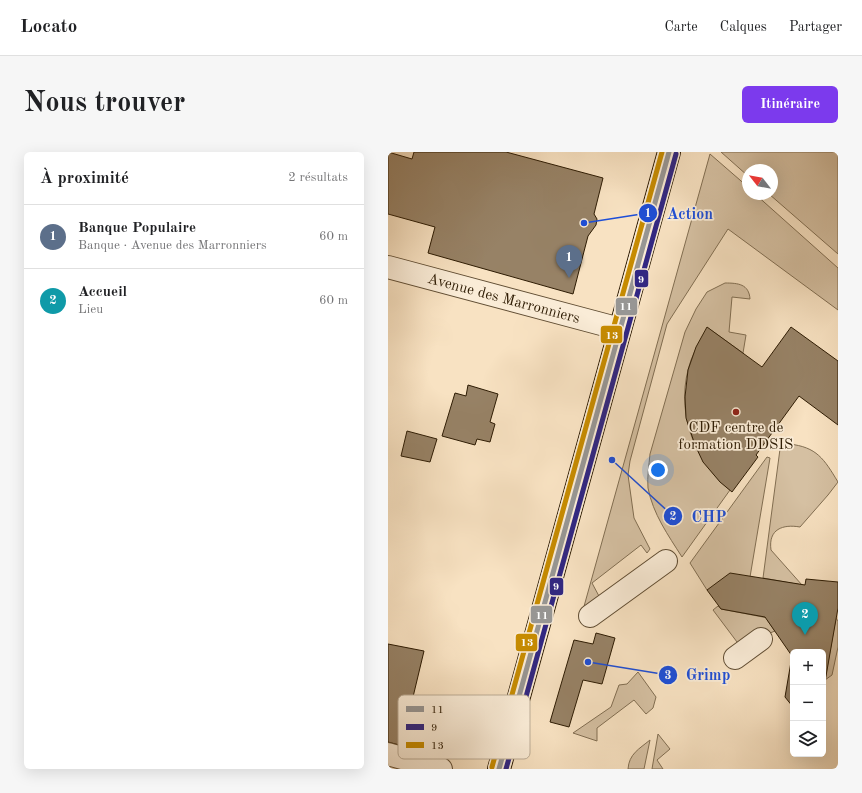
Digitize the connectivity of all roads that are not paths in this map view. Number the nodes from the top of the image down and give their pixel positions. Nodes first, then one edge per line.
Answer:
1 (669, 152) edge
2 (388, 267) edge
3 (620, 329) junction
4 (666, 561) dead end
5 (590, 616) dead end
6 (761, 639) dead end
7 (735, 658) dead end
8 (520, 695) edge
9 (388, 754) edge
10 (398, 757) edge
11 (406, 759) edge
12 (502, 759) edge
13 (441, 769) edge
14 (499, 769) edge

1 - 3 main road
2 - 3 street, Avenue des Marronniers
3 - 8 main road
4 - 5 street
6 - 7 street
9 - 10 street
11 - 13 street
12 - 14 main road

